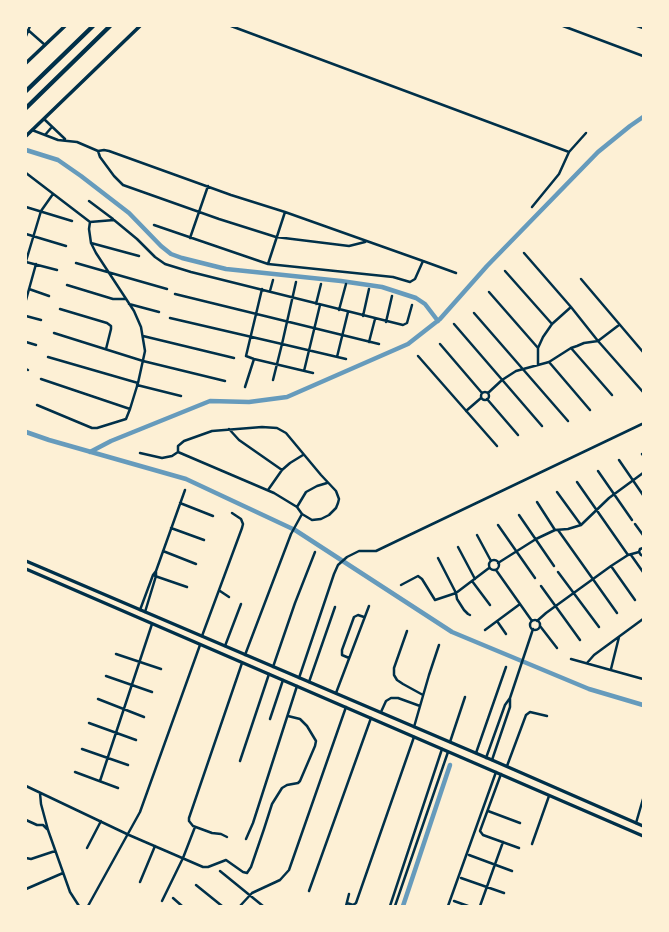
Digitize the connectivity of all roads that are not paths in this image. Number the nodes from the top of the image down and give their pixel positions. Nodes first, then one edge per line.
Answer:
1 (30, 26) edge
2 (65, 26) edge
3 (93, 26) edge
4 (110, 26) edge
5 (140, 26) edge
6 (231, 26) edge
7 (563, 26) edge
8 (637, 26) edge
9 (643, 28) edge
10 (28, 30) junction
11 (26, 36) edge
12 (45, 45) junction
13 (643, 56) edge
14 (26, 63) edge
15 (26, 91) edge
16 (26, 108) edge
17 (44, 119) junction
18 (51, 128) junction
19 (32, 130) junction
20 (586, 133) dead end
21 (45, 135) junction
22 (26, 136) edge
23 (65, 140) junction
24 (98, 151) junction
25 (569, 152) junction
26 (26, 173) edge
27 (208, 186) junction
28 (54, 194) junction
29 (89, 201) dead end
30 (532, 207) dead end
31 (26, 208) edge
32 (41, 211) junction
33 (200, 211) junction
34 (285, 212) junction
35 (114, 220) junction
36 (72, 221) dead end
37 (90, 222) junction
38 (154, 225) dead end
39 (26, 234) edge
40 (33, 236) junction
41 (276, 237) junction
42 (190, 238) junction
43 (365, 242) junction
44 (91, 243) junction
45 (66, 246) dead end
46 (524, 253) dead end
47 (139, 256) dead end
48 (26, 261) edge
49 (423, 261) junction
50 (76, 263) dead end
51 (36, 264) junction
52 (268, 264) junction
53 (57, 270) dead end
54 (505, 271) dead end
55 (109, 273) junction
56 (456, 273) dead end
57 (273, 280) dead end
58 (581, 280) dead end
59 (296, 282) dead end
60 (321, 284) dead end
61 (346, 284) dead end
62 (67, 285) dead end
63 (29, 289) junction
64 (167, 289) dead end
65 (262, 289) junction
66 (369, 289) dead end
67 (270, 291) junction
68 (489, 292) dead end
69 (175, 294) dead end
70 (49, 296) dead end
71 (392, 296) dead end
72 (292, 297) junction
73 (125, 299) junction
74 (26, 300) edge
75 (129, 304) junction
76 (316, 304) junction
77 (320, 305) junction
78 (412, 305) dead end
79 (571, 307) junction
80 (60, 309) dead end
81 (339, 310) junction
82 (159, 312) dead end
83 (348, 312) junction
84 (474, 313) dead end
85 (256, 314) junction
86 (26, 316) edge
87 (363, 316) junction
88 (170, 318) dead end
89 (375, 319) junction
90 (41, 320) dead end
91 (287, 322) junction
92 (386, 322) junction
93 (454, 324) dead end
94 (552, 324) junction
95 (619, 325) junction
96 (314, 328) junction
97 (54, 333) dead end
98 (342, 335) junction
99 (143, 336) junction
100 (250, 337) junction
101 (598, 341) junction
102 (26, 342) edge
103 (369, 342) junction
104 (282, 344) junction
105 (378, 344) dead end
106 (440, 344) dead end
107 (36, 345) dead end
108 (538, 348) junction
109 (571, 348) junction
110 (106, 349) junction
111 (309, 350) junction
112 (643, 352) edge
113 (48, 356) dead end
114 (418, 356) dead end
115 (337, 357) junction
116 (234, 358) dead end
117 (254, 359) junction
118 (346, 359) dead end
119 (143, 361) junction
120 (549, 362) junction
121 (277, 364) junction
122 (538, 365) junction
123 (523, 369) junction
124 (304, 371) junction
125 (313, 373) dead end
126 (41, 379) dead end
127 (273, 380) dead end
128 (502, 380) junction
129 (225, 381) dead end
130 (138, 384) junction
131 (245, 387) dead end
132 (643, 392) edge
133 (482, 393) junction
134 (488, 393) junction
135 (181, 396) dead end
136 (612, 396) dead end
137 (481, 398) junction
138 (487, 398) junction
139 (38, 405) dead end
140 (130, 409) junction
141 (590, 410) dead end
142 (466, 411) junction
143 (568, 421) dead end
144 (642, 424) dead end
145 (542, 426) dead end
146 (229, 429) junction
147 (518, 435) dead end
148 (498, 446) dead end
149 (178, 452) junction
150 (140, 453) dead end
151 (303, 455) junction
152 (619, 460) dead end
153 (282, 470) junction
154 (598, 471) dead end
155 (643, 474) edge
156 (633, 480) junction
157 (577, 482) dead end
158 (328, 483) junction
159 (185, 490) dead end
160 (268, 490) junction
161 (557, 492) dead end
162 (615, 494) junction
163 (643, 495) edge
164 (537, 502) dead end
165 (180, 503) junction
166 (297, 507) junction
167 (597, 510) junction
168 (232, 513) dead end
169 (302, 514) junction
170 (519, 515) dead end
171 (213, 516) dead end
172 (632, 520) dead end
173 (635, 524) dead end
174 (498, 525) dead end
175 (581, 525) junction
176 (171, 528) junction
177 (557, 530) junction
178 (477, 535) dead end
179 (643, 535) edge
180 (536, 539) junction
181 (204, 540) dead end
182 (458, 547) dead end
183 (643, 548) edge
184 (163, 551) junction
185 (516, 551) junction
186 (315, 552) dead end
187 (639, 552) junction
188 (630, 555) junction
189 (643, 556) edge
190 (438, 558) dead end
191 (26, 561) edge
192 (491, 561) junction
193 (498, 563) junction
194 (33, 564) junction
195 (196, 564) dead end
196 (554, 566) dead end
197 (611, 566) junction
198 (489, 568) junction
199 (28, 570) edge
200 (496, 570) junction
201 (558, 572) dead end
202 (643, 572) edge
203 (154, 576) junction
204 (536, 578) dead end
205 (473, 580) junction
206 (593, 580) junction
207 (401, 585) dead end
208 (541, 586) dead end
209 (187, 587) dead end
210 (220, 591) junction
211 (456, 593) junction
212 (574, 593) junction
213 (229, 597) dead end
214 (635, 600) dead end
215 (241, 604) dead end
216 (520, 604) junction
217 (490, 605) dead end
218 (369, 606) dead end
219 (555, 606) junction
220 (335, 607) dead end
221 (140, 610) junction
222 (145, 612) junction
223 (617, 613) dead end
224 (470, 615) dead end
225 (364, 617) junction
226 (643, 620) edge
227 (497, 621) junction
228 (532, 621) junction
229 (538, 621) junction
230 (152, 624) junction
231 (540, 626) junction
232 (599, 627) dead end
233 (533, 629) junction
234 (485, 630) dead end
235 (407, 632) dead end
236 (506, 634) dead end
237 (202, 636) junction
238 (619, 637) junction
239 (580, 640) dead end
240 (200, 645) junction
241 (439, 645) dead end
242 (225, 646) junction
243 (557, 648) dead end
244 (116, 654) dead end
245 (245, 655) junction
246 (349, 658) junction
247 (571, 659) dead end
248 (140, 661) junction
249 (242, 663) junction
250 (587, 663) junction
251 (273, 667) junction
252 (506, 667) dead end
253 (160, 669) dead end
254 (611, 669) junction
255 (269, 674) junction
256 (106, 676) dead end
257 (299, 678) junction
258 (643, 678) edge
259 (283, 680) junction
260 (309, 682) junction
261 (132, 685) junction
262 (297, 686) junction
263 (152, 692) dead end
264 (336, 693) junction
265 (423, 695) junction
266 (466, 697) dead end
267 (510, 698) junction
268 (98, 699) dead end
269 (420, 706) junction
270 (346, 707) junction
271 (124, 709) junction
272 (381, 713) junction
273 (288, 716) junction
274 (547, 716) dead end
275 (144, 717) dead end
276 (371, 718) junction
277 (270, 719) dead end
278 (89, 723) dead end
279 (414, 727) junction
280 (116, 733) junction
281 (414, 736) junction
282 (136, 740) dead end
283 (450, 743) junction
284 (82, 748) dead end
285 (442, 749) junction
286 (448, 752) junction
287 (476, 754) junction
288 (108, 758) junction
289 (486, 758) junction
290 (492, 760) junction
291 (240, 761) dead end
292 (128, 765) dead end
293 (506, 767) junction
294 (75, 772) dead end
295 (496, 772) junction
296 (501, 774) junction
297 (100, 781) junction
298 (26, 786) edge
299 (118, 788) dead end
300 (40, 793) junction
301 (550, 795) junction
302 (643, 799) edge
303 (488, 811) junction
304 (26, 820) edge
305 (101, 821) junction
306 (520, 823) dead end
307 (636, 823) junction
308 (643, 826) edge
309 (195, 827) junction
310 (48, 830) junction
311 (129, 835) junction
312 (643, 836) edge
313 (227, 837) dead end
314 (246, 839) dead end
315 (502, 842) junction
316 (532, 844) dead end
317 (155, 846) junction
318 (87, 848) dead end
319 (519, 848) dead end
320 (55, 851) junction
321 (469, 855) dead end
322 (26, 858) edge
323 (183, 858) junction
324 (494, 865) junction
325 (220, 870) dead end
326 (512, 871) dead end
327 (63, 873) junction
328 (461, 878) dead end
329 (140, 882) dead end
330 (196, 885) dead end
331 (486, 887) junction
332 (26, 889) edge
333 (309, 891) dead end
334 (504, 893) dead end
335 (350, 894) dead end
336 (250, 895) junction
337 (173, 898) dead end
338 (162, 901) dead end
339 (454, 901) dead end
340 (346, 904) edge
341 (79, 906) edge
342 (88, 906) edge
343 (182, 906) edge
344 (222, 906) edge
345 (240, 906) edge
346 (263, 906) edge
347 (390, 906) edge
348 (395, 906) edge
349 (448, 906) edge
350 (468, 906) edge
351 (480, 906) edge

1 - 10 street
2 - 12 main road
3 - 15 highway
4 - 16 highway
5 - 17 main road
6 - 25 street
7 - 13 street
8 - 9 street
10 - 11 street
10 - 12 street
12 - 14 main road
17 - 18 street
17 - 19 main road
18 - 21 street
18 - 23 street
19 - 21 street
19 - 22 main road
20 - 25 street
21 - 23 street
23 - 24 street
24 - 27 street
24 - 33 street
25 - 30 street
26 - 28 street
27 - 33 street
27 - 34 street
28 - 32 street
28 - 37 street
29 - 35 street
31 - 32 street
32 - 36 street
32 - 40 street
33 - 41 street
33 - 42 street
34 - 41 street
34 - 43 street
35 - 37 street
35 - 65 street
37 - 44 street
38 - 42 street
39 - 40 street
40 - 45 street
40 - 48 street
41 - 43 street
41 - 52 street
42 - 52 street
43 - 49 street
44 - 47 street
44 - 55 street
46 - 79 street
48 - 51 street
49 - 52 street
49 - 56 street
50 - 55 street
51 - 53 street
51 - 63 street
54 - 94 street
55 - 64 street
55 - 73 street
57 - 67 street
58 - 95 street
59 - 72 street
60 - 76 street
61 - 81 street
62 - 73 street
63 - 70 street
63 - 74 street
65 - 67 street
65 - 85 street
66 - 87 street
67 - 72 street
68 - 108 street
69 - 85 street
71 - 92 street
72 - 76 street
72 - 91 street
73 - 75 street
75 - 82 street
75 - 99 street
76 - 77 street
77 - 81 street
77 - 96 street
78 - 92 street
79 - 94 street
79 - 101 street
80 - 110 street
81 - 83 street
83 - 87 street
83 - 98 street
84 - 123 street
85 - 91 street
85 - 100 street
86 - 90 street
87 - 89 street
88 - 100 street
89 - 92 street
89 - 103 street
91 - 96 street
91 - 104 street
93 - 128 street
94 - 108 street
95 - 101 street
95 - 112 street
96 - 98 street
96 - 111 street
97 - 110 street
98 - 103 street
98 - 115 street
99 - 116 street
99 - 119 street
100 - 104 street
100 - 117 street
101 - 109 street
101 - 132 street
102 - 107 street
103 - 105 street
104 - 111 street
104 - 121 street
106 - 133 street
108 - 122 street
109 - 120 street
109 - 136 street
110 - 119 street
111 - 115 street
111 - 124 street
113 - 130 street
114 - 142 street
115 - 118 street
117 - 121 street
117 - 131 street
119 - 129 street
119 - 130 street
120 - 122 street
120 - 141 street
121 - 124 street
121 - 127 street
122 - 123 street
123 - 128 street
123 - 143 street
124 - 125 street
126 - 140 street
128 - 134 street
128 - 145 street
130 - 135 street
130 - 140 street
133 - 134 street
133 - 137 street
134 - 138 street
137 - 138 street
137 - 142 street
138 - 147 street
139 - 140 street
142 - 148 street
144 - 257 street
146 - 149 street
146 - 151 street
146 - 153 street
149 - 150 street
149 - 160 street
151 - 153 street
151 - 158 street
152 - 156 street
153 - 160 street
154 - 162 street
155 - 156 street
156 - 162 street
156 - 163 street
157 - 167 street
158 - 166 street
158 - 169 street
159 - 165 street
160 - 166 street
161 - 175 street
162 - 167 street
162 - 172 street
164 - 177 street
165 - 171 street
165 - 176 street
166 - 169 street
167 - 175 street
167 - 188 street
168 - 210 street
169 - 245 street
170 - 180 street
173 - 179 street
174 - 185 street
175 - 177 street
176 - 181 street
176 - 184 street
177 - 180 street
177 - 206 street
178 - 192 street
180 - 185 street
180 - 196 street
182 - 205 street
183 - 187 street
184 - 195 street
184 - 203 street
185 - 193 street
185 - 204 street
186 - 251 street
187 - 188 street
187 - 189 street
188 - 197 street
188 - 202 street
190 - 211 street
191 - 194 main road
192 - 193 street
192 - 198 street
193 - 200 street
194 - 199 main road
194 - 221 main road
197 - 206 street
197 - 214 street
198 - 200 street
198 - 205 street
199 - 230 main road
200 - 216 street
201 - 212 street
203 - 209 street
203 - 221 street
203 - 222 street
205 - 211 street
205 - 217 street
206 - 212 street
206 - 223 street
207 - 211 street
208 - 219 street
210 - 213 street
210 - 237 street
211 - 224 street
212 - 219 street
212 - 232 street
215 - 242 street
216 - 227 street
216 - 228 street
218 - 225 street
219 - 229 street
219 - 239 street
220 - 260 street
221 - 222 main road
222 - 237 main road
225 - 246 street
225 - 246 street
226 - 238 street
227 - 234 street
227 - 236 street
228 - 229 street
228 - 233 street
229 - 231 street
230 - 240 main road
230 - 248 street
231 - 233 street
231 - 243 street
233 - 267 street
235 - 265 street
237 - 242 main road
238 - 250 street
238 - 254 street
240 - 249 main road
240 - 311 street
241 - 265 street
242 - 245 main road
244 - 248 street
245 - 251 main road
246 - 264 street
247 - 250 street
248 - 253 street
248 - 261 street
249 - 255 main road
249 - 309 street
250 - 254 street
251 - 257 main road
252 - 287 street
254 - 258 street
255 - 259 main road
255 - 291 street
256 - 261 street
257 - 260 main road
259 - 262 main road
259 - 277 street
260 - 264 main road
261 - 263 street
261 - 271 street
262 - 270 main road
262 - 273 street
264 - 272 main road
265 - 269 street
266 - 283 street
267 - 289 street
267 - 290 street
268 - 271 street
269 - 272 street
269 - 279 street
270 - 276 main road
270 - 336 street
271 - 275 street
271 - 280 street
272 - 279 main road
273 - 314 street
273 - 323 street
274 - 293 street
276 - 281 main road
276 - 333 street
278 - 280 street
279 - 283 main road
280 - 282 street
280 - 288 street
281 - 285 main road
281 - 340 street
283 - 287 main road
284 - 288 street
285 - 286 main road
285 - 347 street
286 - 295 main road
286 - 348 street
287 - 289 main road
288 - 292 street
288 - 297 street
289 - 290 main road
290 - 293 main road
293 - 307 main road
294 - 297 street
295 - 296 main road
295 - 349 street
296 - 301 main road
296 - 303 street
297 - 299 street
298 - 300 street
300 - 305 street
300 - 310 street
301 - 312 main road
301 - 316 street
302 - 307 street
303 - 306 street
303 - 315 street
304 - 310 street
305 - 311 street
305 - 318 street
307 - 308 main road
309 - 313 street
309 - 323 street
310 - 320 street
311 - 317 street
311 - 342 street
315 - 319 street
315 - 324 street
317 - 323 street
317 - 329 street
320 - 322 street
320 - 327 street
321 - 324 street
323 - 338 street
324 - 326 street
324 - 331 street
325 - 336 street
327 - 332 street
327 - 341 street
328 - 331 street
330 - 344 street
331 - 334 street
331 - 351 street
335 - 340 street
336 - 345 street
336 - 346 street
337 - 343 street
339 - 350 street

